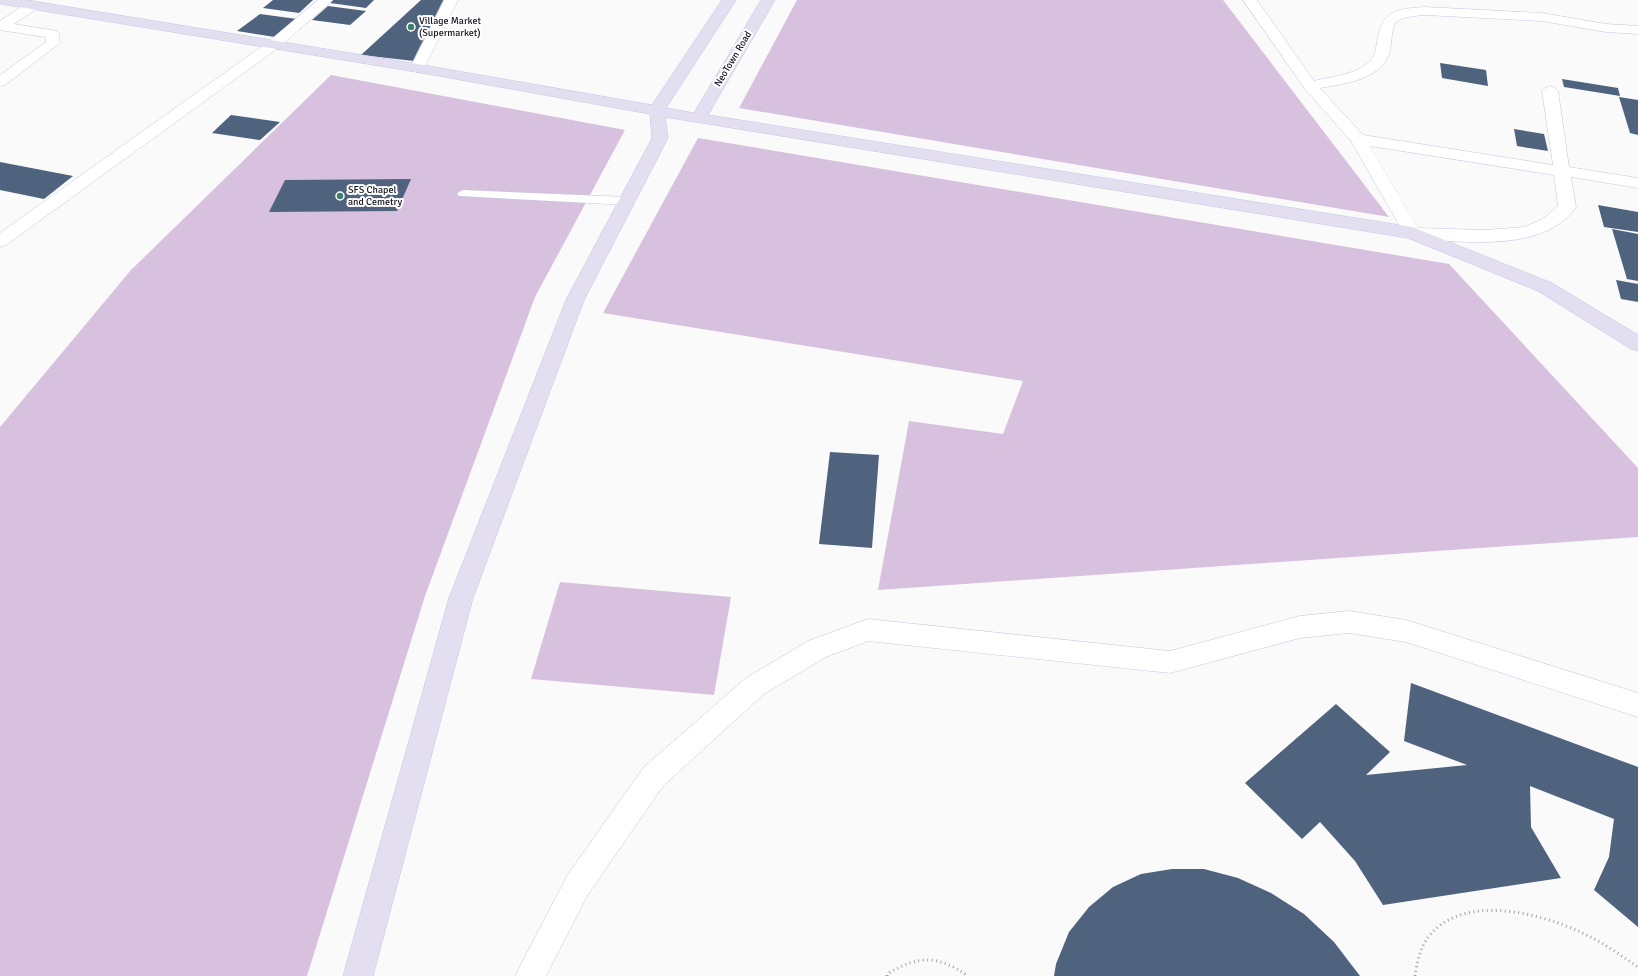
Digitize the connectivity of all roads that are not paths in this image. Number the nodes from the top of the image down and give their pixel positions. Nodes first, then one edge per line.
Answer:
1 (1, 0) edge
2 (326, 0) edge
3 (452, 0) edge
4 (729, 0) edge
5 (768, 0) edge
6 (1250, 0) edge
7 (34, 5) junction
8 (1, 26) edge
9 (1638, 30) edge
10 (273, 45) junction
11 (417, 68) junction
12 (0, 82) edge
13 (1310, 86) junction
14 (1550, 91) dead end
15 (657, 110) junction
16 (698, 118) junction
17 (671, 132) junction
18 (1358, 139) junction
19 (1561, 171) junction
20 (1638, 183) edge
21 (463, 194) dead end
22 (627, 201) junction
23 (1412, 233) junction
24 (0, 241) edge
25 (1638, 344) edge
26 (1638, 705) edge
27 (358, 976) edge
28 (530, 976) edge

1 - 7 street
2 - 10 street
3 - 11 street
4 - 15 street
5 - 16 street, NeoTown Road
6 - 13 street
7 - 8 street
7 - 10 street
8 - 12 street
9 - 13 street
10 - 11 street
10 - 24 street
11 - 15 street
13 - 18 street
14 - 19 street
15 - 16 street
15 - 17 street
16 - 17 street
16 - 23 street
17 - 22 street
18 - 19 street
18 - 23 street
19 - 20 street
19 - 23 street
21 - 22 lane
22 - 27 street
23 - 25 street
26 - 28 street

